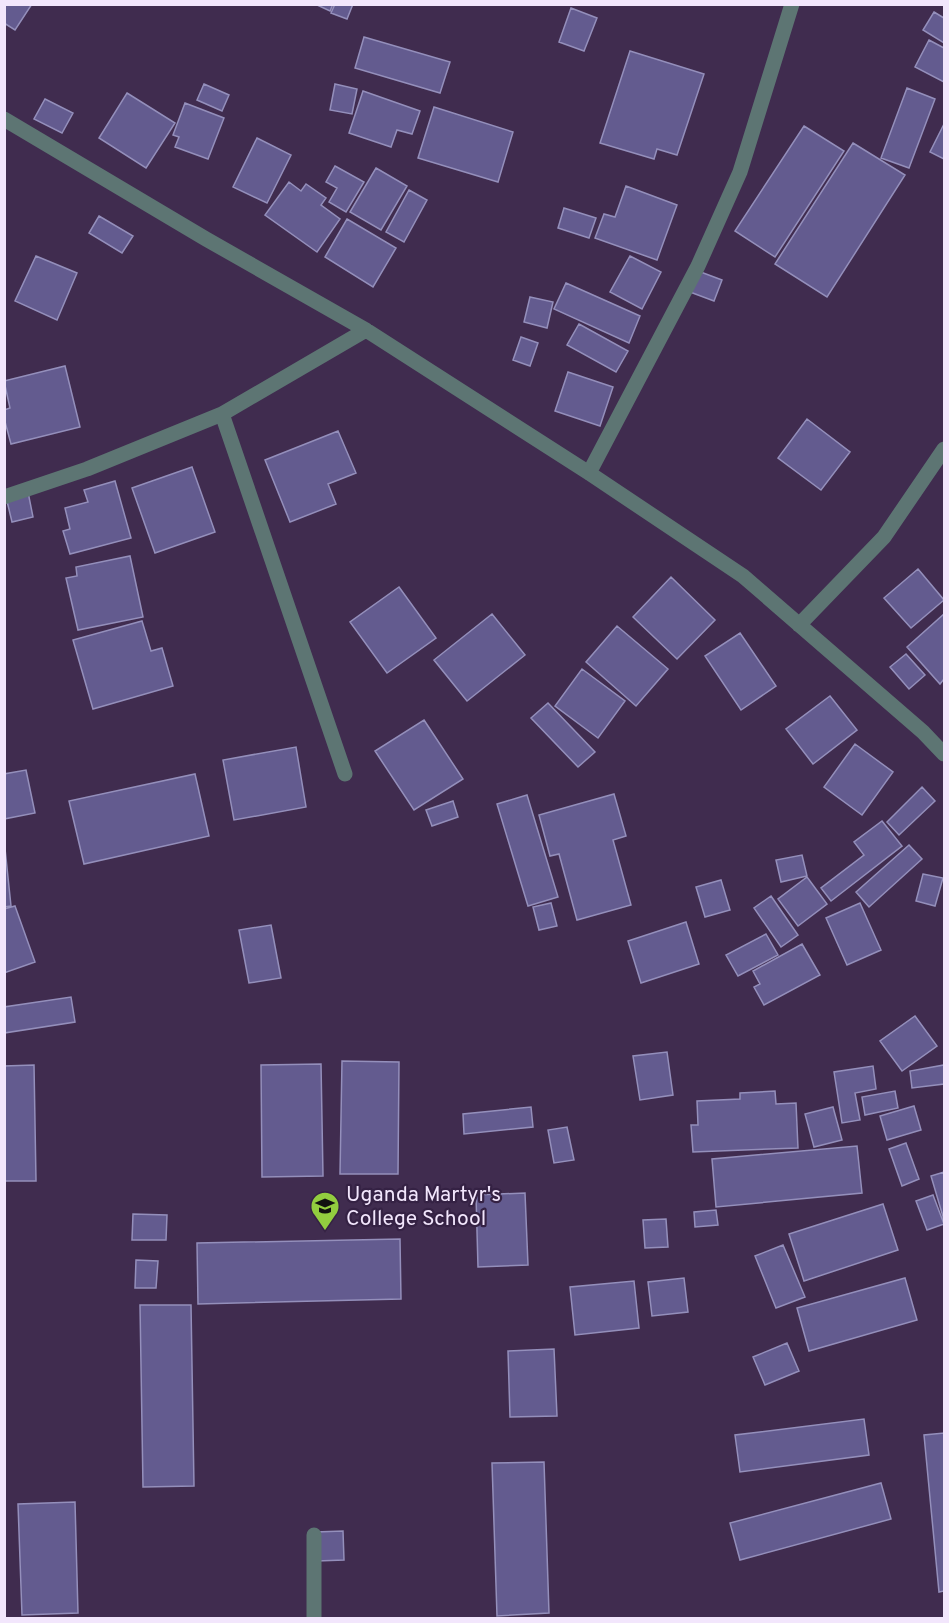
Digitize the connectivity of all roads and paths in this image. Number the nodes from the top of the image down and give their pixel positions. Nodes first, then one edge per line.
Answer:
1 (792, 4) edge
2 (4, 119) edge
3 (366, 330) junction
4 (222, 414) junction
5 (945, 449) edge
6 (589, 473) junction
7 (4, 497) edge
8 (799, 625) junction
9 (944, 753) edge
10 (345, 774) dead end
11 (314, 1535) dead end
12 (314, 1618) edge

1 - 6 street
2 - 3 street
3 - 4 street
3 - 6 street
4 - 7 street
4 - 10 street
5 - 8 street
6 - 8 street
8 - 9 street
11 - 12 street

